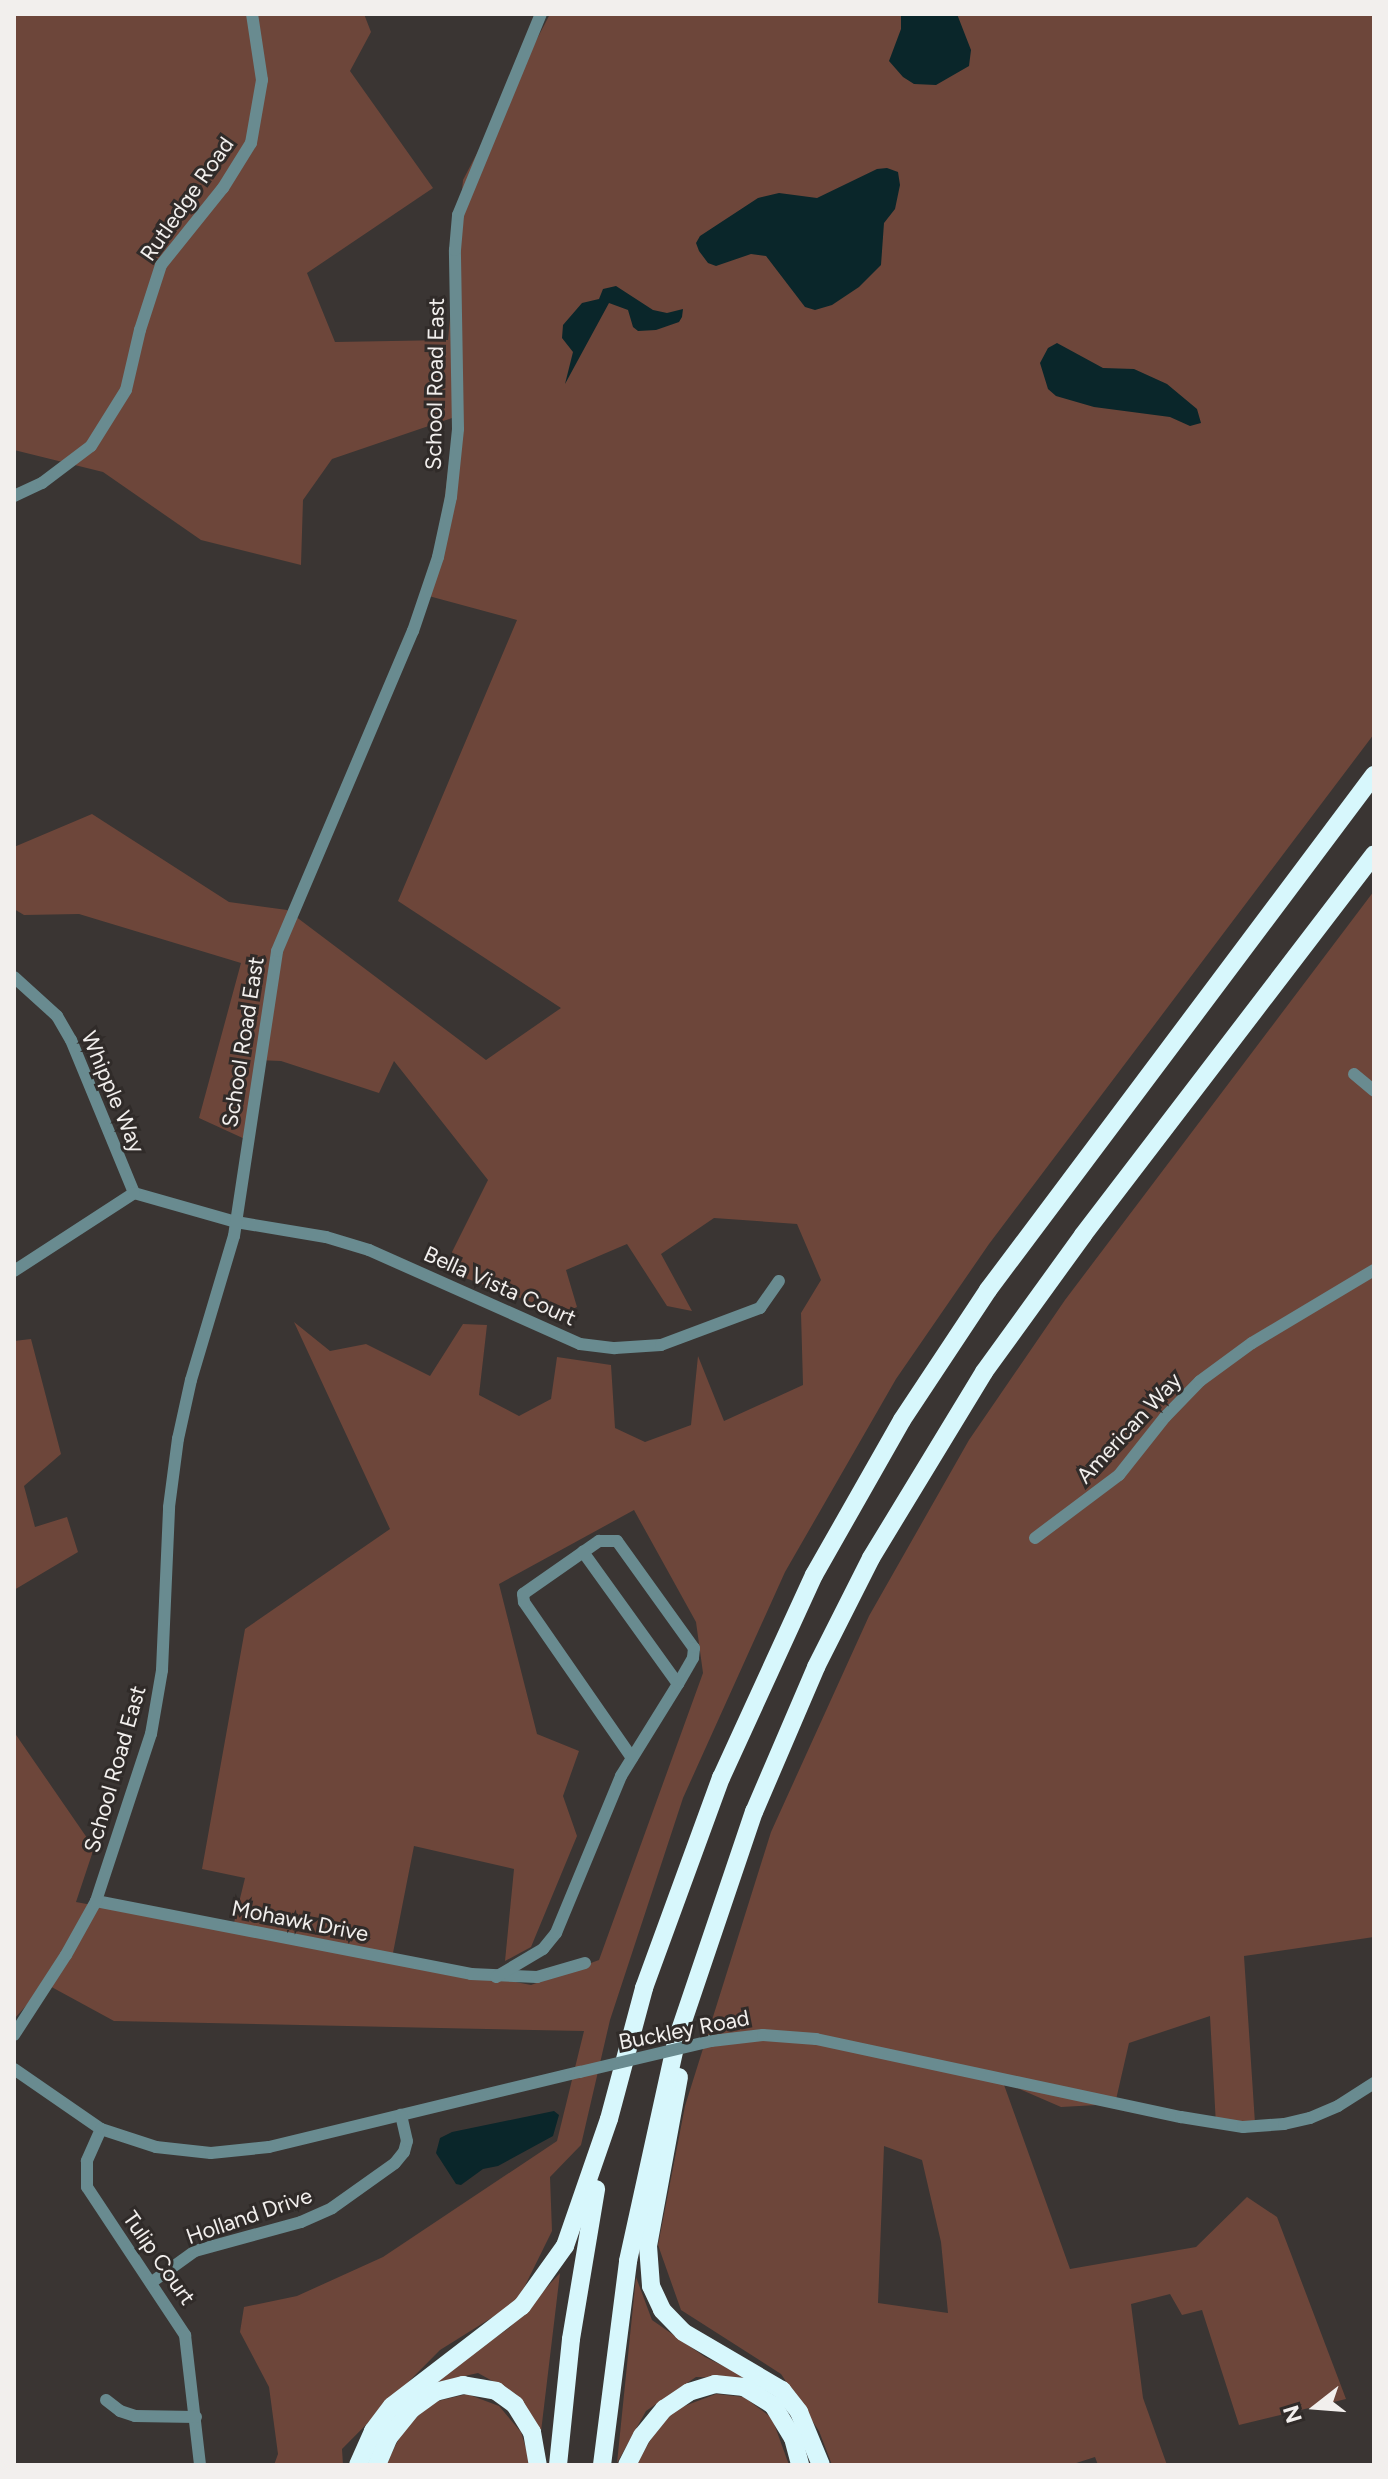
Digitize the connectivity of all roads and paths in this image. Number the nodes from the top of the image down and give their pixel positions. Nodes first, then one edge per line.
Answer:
1 (252, 14) edge
2 (541, 14) edge
3 (14, 496) edge
4 (1374, 775) edge
5 (1374, 855) edge
6 (14, 977) edge
7 (1354, 1074) dead end
8 (1374, 1091) edge
9 (134, 1193) junction
10 (236, 1222) junction
11 (1374, 1270) edge
12 (14, 1271) edge
13 (779, 1281) dead end
14 (1035, 1538) dead end
15 (583, 1552) junction
16 (678, 1684) junction
17 (632, 1758) junction
18 (96, 1901) junction
19 (585, 1963) dead end
20 (496, 1977) junction
21 (689, 2008) junction
22 (14, 2035) edge
23 (14, 2069) edge
24 (1374, 2083) edge
25 (401, 2115) junction
26 (609, 2119) junction
27 (101, 2129) junction
28 (152, 2282) junction
29 (106, 2400) dead end
30 (196, 2417) junction
31 (200, 2465) edge
32 (358, 2465) edge
33 (377, 2465) edge
34 (538, 2465) edge
35 (558, 2465) edge
36 (602, 2465) edge
37 (627, 2465) edge
38 (800, 2465) edge
39 (821, 2465) edge

1 - 3 street, Rutledge Road
2 - 10 street, School Road East
4 - 26 highway
5 - 21 highway
6 - 9 street, Whipple Way
7 - 8 street
9 - 10 street, Bella Vista Court
9 - 12 street
10 - 13 street, Bella Vista Court
10 - 18 street, School Road East
11 - 14 street, American Way
15 - 16 street
15 - 16 street
15 - 17 street
16 - 17 street
17 - 20 street
18 - 20 street, Mohawk Drive
18 - 22 street, School Road East
19 - 20 street, Mohawk Drive
21 - 36 highway
21 - 39 highway
23 - 27 street, Buckley Road
24 - 25 street, Buckley Road, bridge
25 - 27 street, Buckley Road
25 - 28 street, Holland Drive
26 - 32 highway
26 - 35 highway
27 - 28 street, Tulip Court
28 - 30 street, Tulip Court
29 - 30 street
30 - 31 street, Tulip Court
33 - 34 highway
37 - 38 highway

